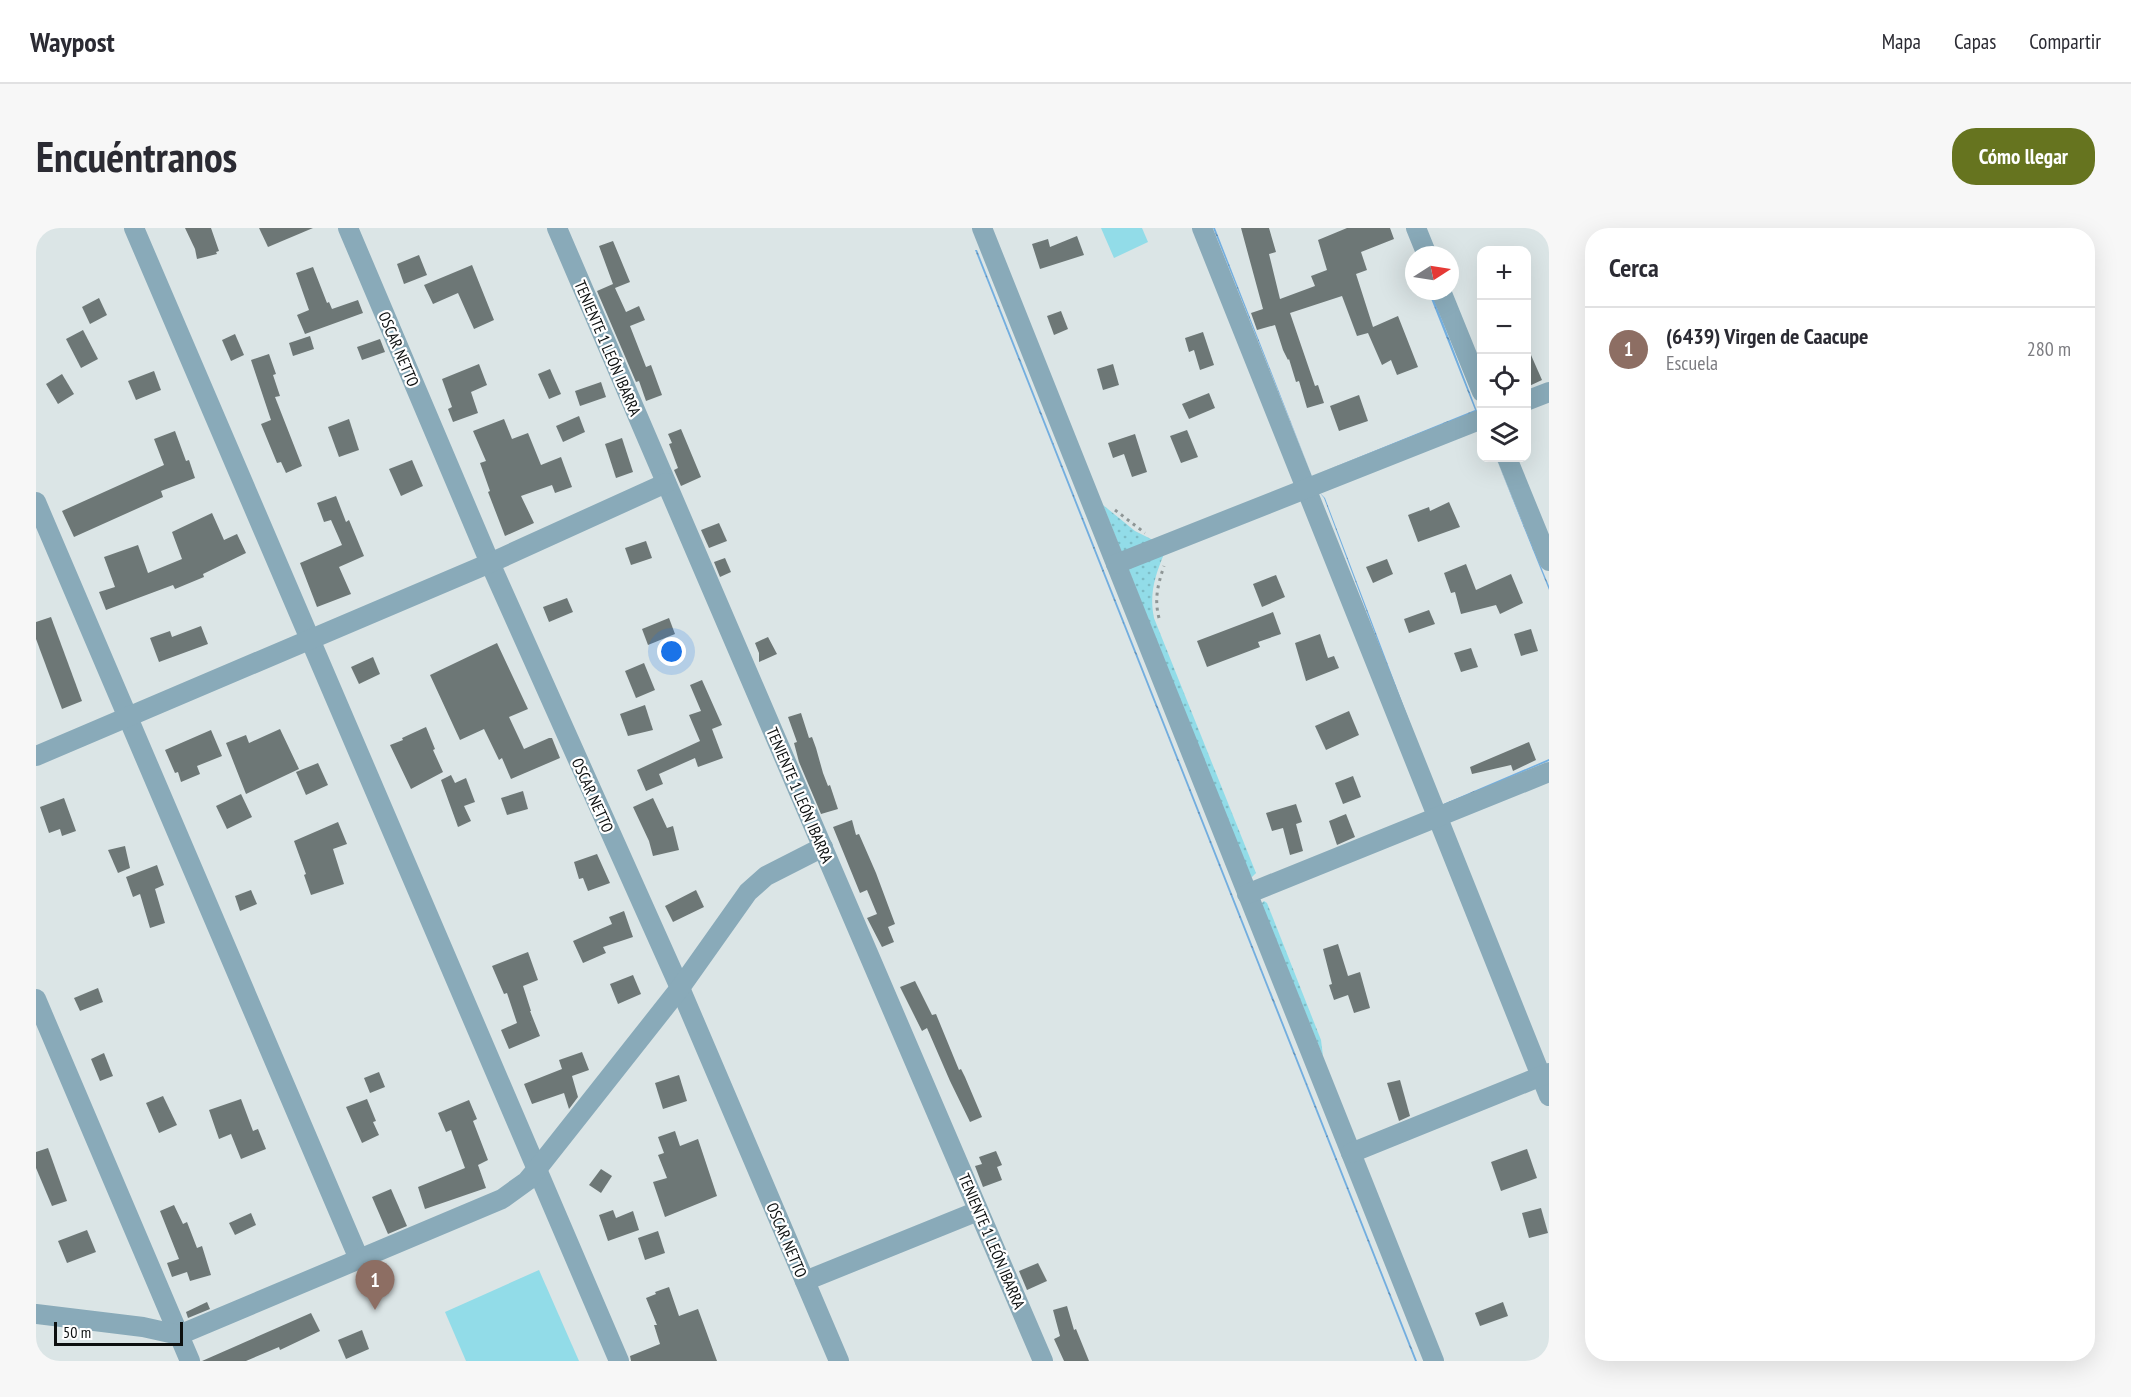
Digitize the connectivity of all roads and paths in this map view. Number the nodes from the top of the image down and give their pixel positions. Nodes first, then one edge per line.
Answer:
1 (134, 228) edge
2 (348, 228) edge
3 (557, 228) edge
4 (982, 228) edge
5 (1202, 228) edge
6 (1416, 228) edge
7 (1423, 246) edge
8 (1445, 300) edge
9 (1477, 381) edge
10 (1549, 392) edge
11 (1531, 399) edge
12 (1477, 420) edge
13 (1510, 462) edge
14 (666, 483) junction
15 (1306, 489) junction
16 (36, 502) edge
17 (1115, 510) dead end
18 (1149, 535) dead end
19 (1184, 538) junction
20 (1549, 561) edge
21 (490, 563) junction
22 (1116, 564) junction
23 (1160, 622) dead end
24 (310, 639) junction
25 (128, 717) junction
26 (36, 756) edge
27 (1549, 772) edge
28 (1438, 817) junction
29 (822, 847) junction
30 (1247, 894) junction
31 (680, 988) junction
32 (36, 999) edge
33 (1545, 1074) edge
34 (1549, 1096) edge
35 (1351, 1153) junction
36 (537, 1169) junction
37 (978, 1211) junction
38 (358, 1260) junction
39 (805, 1281) junction
40 (36, 1314) edge
41 (179, 1335) junction
42 (190, 1361) edge
43 (619, 1361) edge
44 (838, 1361) edge
45 (1043, 1361) edge
46 (1434, 1361) edge

1 - 24 street
2 - 21 street, OSCAR NETTO
3 - 14 street, TENIENTE 1 LEÓN IBARRA
4 - 22 street
5 - 15 street
6 - 7 street
8 - 9 street
10 - 11 street
12 - 15 street
13 - 20 street
14 - 21 street
14 - 29 street, TENIENTE 1 LEÓN IBARRA
15 - 19 street
15 - 28 street
16 - 25 street
17 - 18 path
19 - 22 street
19 - 23 path
21 - 24 street
21 - 31 street, OSCAR NETTO
22 - 30 street
24 - 25 street
24 - 36 street
25 - 26 street
25 - 38 street
27 - 28 street
28 - 30 street
28 - 33 street
29 - 31 street
29 - 37 street, TENIENTE 1 LEÓN IBARRA
30 - 35 street
31 - 36 street
31 - 39 street, OSCAR NETTO
32 - 41 street
33 - 34 street
33 - 35 street
35 - 46 street
36 - 38 street
36 - 43 street
37 - 39 street
37 - 45 street, TENIENTE 1 LEÓN IBARRA
38 - 41 street
39 - 44 street, OSCAR NETTO
40 - 41 street
41 - 42 street

